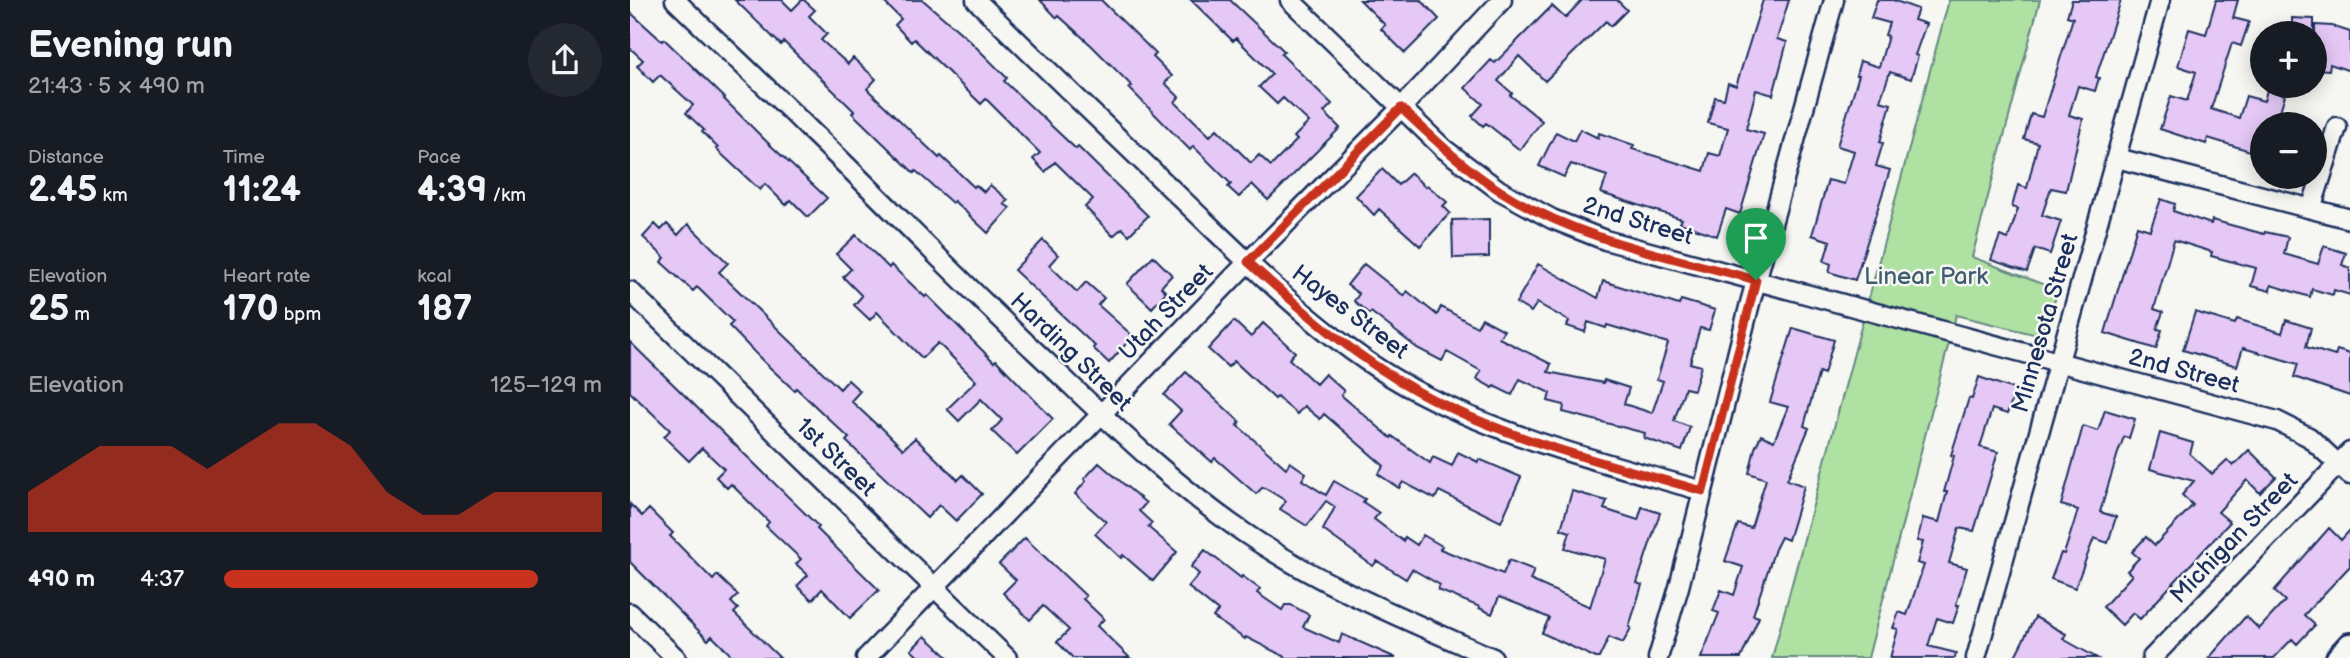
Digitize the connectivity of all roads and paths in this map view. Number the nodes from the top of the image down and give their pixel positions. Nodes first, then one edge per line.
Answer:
1 (675, 0) edge
2 (976, 0) edge
3 (1290, 0) edge
4 (1502, 0) edge
5 (1834, 0) edge
6 (2160, 0) edge
7 (1401, 108) junction
8 (2337, 127) dead end
9 (2117, 158) junction
10 (2311, 209) junction
11 (2350, 219) edge
12 (1248, 262) junction
13 (1756, 280) junction
14 (630, 291) edge
15 (2059, 363) junction
16 (1101, 414) junction
17 (2346, 464) edge
18 (1703, 491) junction
19 (935, 587) junction
20 (630, 613) edge
21 (2350, 646) edge
22 (676, 658) edge
23 (866, 658) edge
24 (1007, 658) edge
25 (1493, 658) edge
26 (1658, 658) edge
27 (1976, 658) edge
28 (2152, 658) edge
29 (2339, 658) edge

1 - 16 street, Harding Street
2 - 12 street, Hayes Street
3 - 7 street, 2nd Street
4 - 7 street, Utah Street
5 - 13 street
6 - 9 street, Minnesota Street
7 - 12 street, Utah Street
7 - 13 street, 2nd Street
8 - 10 street
9 - 10 street
9 - 15 street, Minnesota Street
10 - 11 street
12 - 16 street, Utah Street
12 - 18 street, Hayes Street
13 - 15 street, 2nd Street
13 - 18 street
14 - 19 street, 1st Street
15 - 17 street, 2nd Street
15 - 27 street, Minnesota Street
16 - 19 street, Utah Street
16 - 25 street, Harding Street
17 - 28 street, Michigan Street
18 - 26 street
19 - 23 street, Utah Street
19 - 24 street, 1st Street
20 - 22 street
21 - 29 main road

